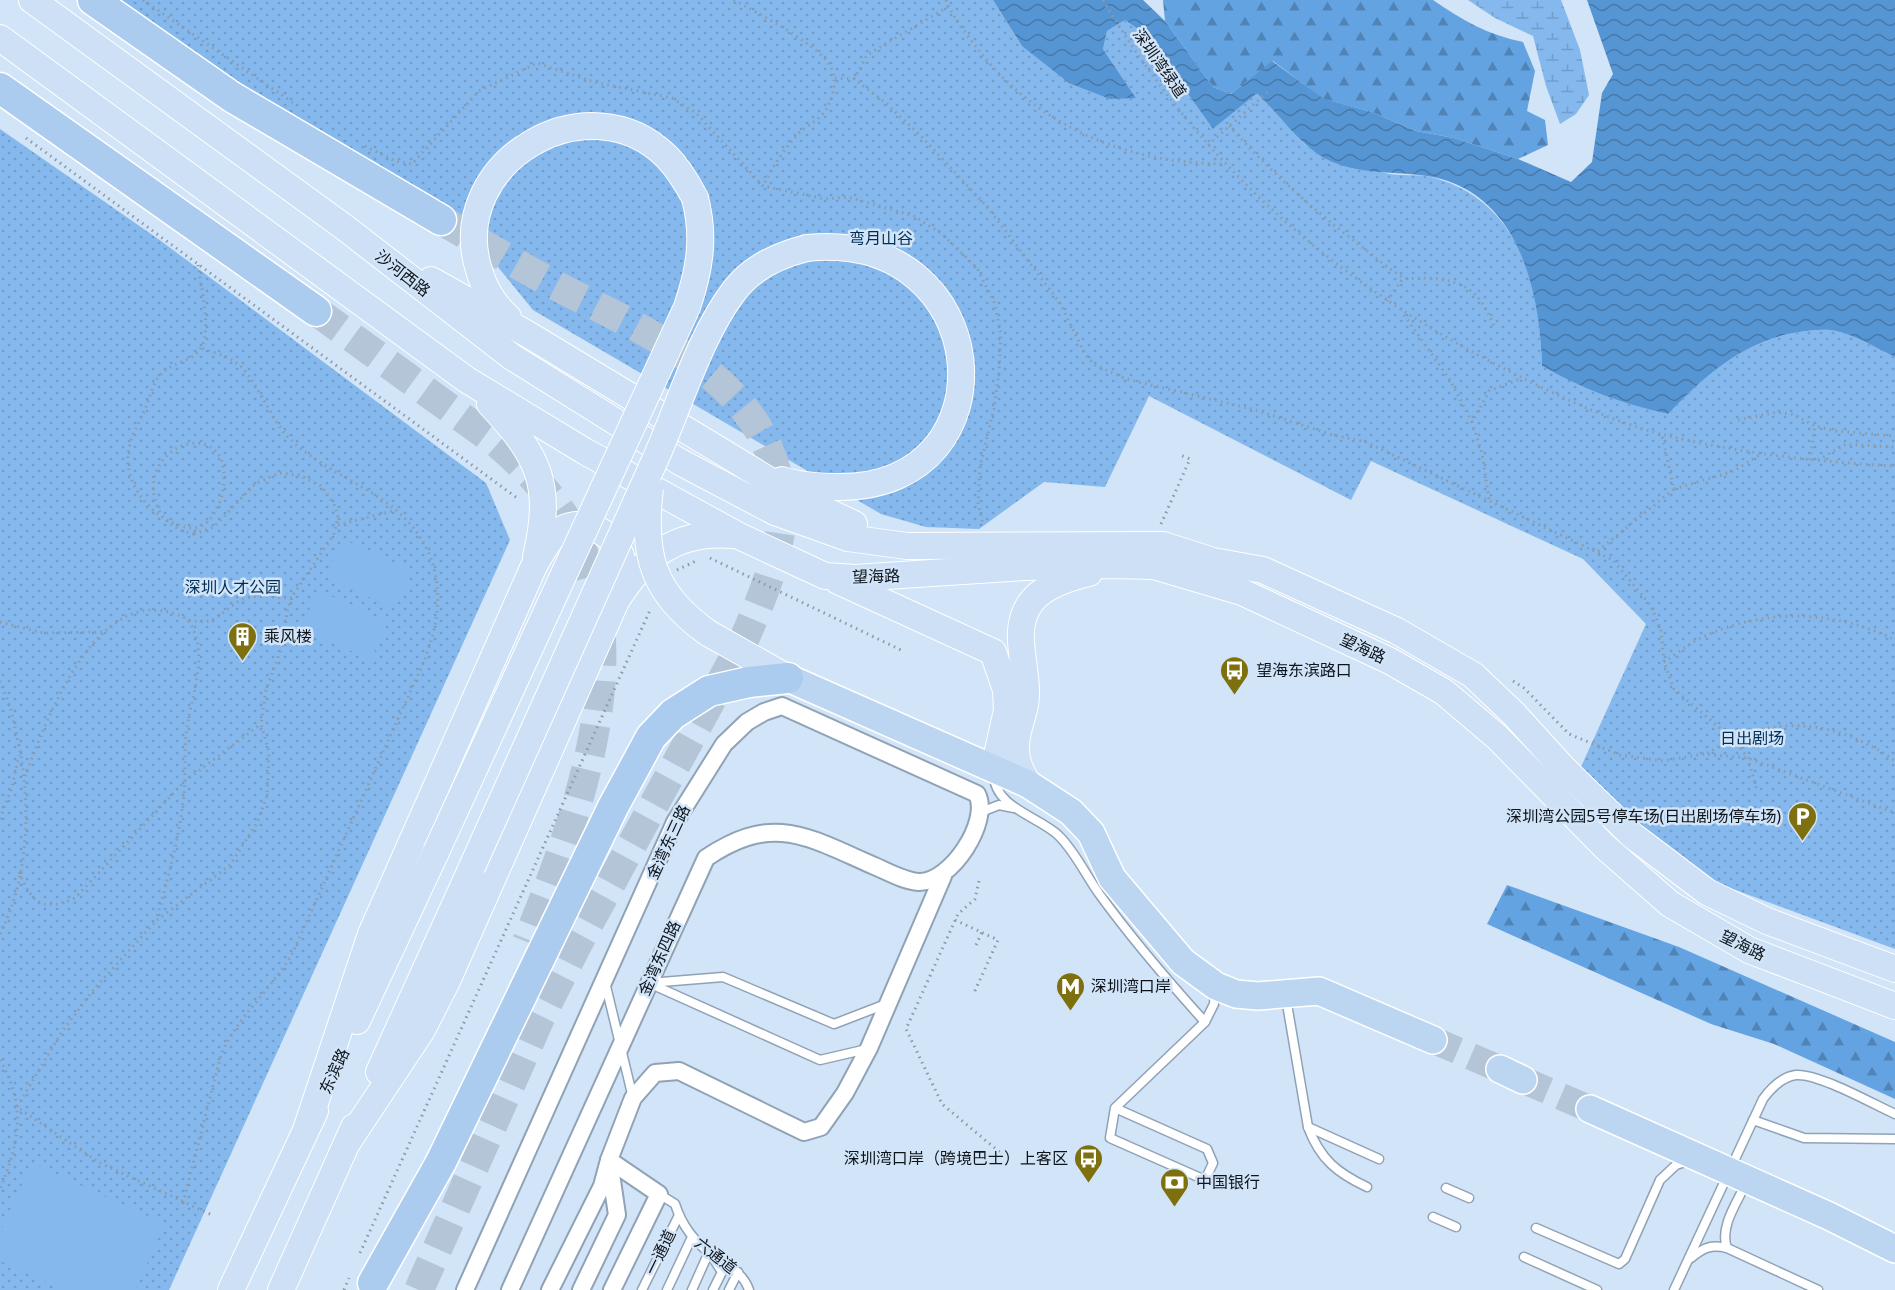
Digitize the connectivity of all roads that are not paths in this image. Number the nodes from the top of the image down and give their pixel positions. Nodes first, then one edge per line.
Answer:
1 (32, 0) edge
2 (93, 0) edge
3 (0, 38) edge
4 (0, 88) edge
5 (441, 220) tunnel mouth
6 (344, 226) junction
7 (316, 311) tunnel mouth
8 (529, 335) junction
9 (467, 380) junction
10 (660, 449) junction
11 (748, 468) junction
12 (791, 520) joint
13 (739, 536) junction
14 (907, 546) junction
15 (1116, 565) junction
16 (534, 566) junction
17 (825, 576) junction
18 (616, 602) junction
19 (788, 678) junction
20 (1003, 729) junction
21 (965, 756) junction
22 (994, 769) junction
23 (1028, 784) junction
24 (1015, 808) junction
25 (980, 812) junction
26 (943, 876) junction
27 (527, 942) tunnel mouth
28 (1895, 969) edge
29 (605, 982) junction
30 (648, 983) junction
31 (1216, 986) junction
32 (1285, 992) junction
33 (888, 1004) junction
34 (1895, 1006) edge
35 (1205, 1022) junction
36 (1433, 1040) tunnel mouth
37 (621, 1044) junction
38 (869, 1048) junction
39 (633, 1098) junction
40 (1115, 1108) junction
41 (1590, 1109) tunnel mouth
42 (1895, 1114) edge
43 (1753, 1120) junction
44 (308, 1127) junction
45 (1308, 1127) junction
46 (1895, 1139) edge
47 (347, 1143) junction
48 (1379, 1159) dead end
49 (609, 1160) junction
50 (1728, 1171) junction
51 (1367, 1187) dead end
52 (1446, 1188) dead end
53 (659, 1194) junction
54 (1469, 1198) dead end
55 (679, 1215) junction
56 (1433, 1217) dead end
57 (1456, 1227) dead end
58 (1536, 1228) dead end
59 (692, 1237) junction
60 (1727, 1248) junction
61 (1895, 1249) edge
62 (709, 1252) junction
63 (1524, 1257) dead end
64 (1688, 1260) junction
65 (738, 1272) junction
66 (231, 1290) edge
67 (280, 1290) edge
68 (465, 1290) edge
69 (510, 1290) edge
70 (550, 1290) edge
71 (581, 1290) edge
72 (612, 1290) edge
73 (642, 1290) edge
74 (667, 1290) edge
75 (692, 1290) edge
76 (713, 1290) edge
77 (729, 1290) edge
78 (750, 1290) edge
79 (1597, 1290) edge
80 (1674, 1290) edge
81 (1818, 1290) edge

1 - 6 main road, 沙河西路
2 - 5 highway
3 - 9 main road
4 - 7 highway
6 - 8 main road
6 - 12 main road, 沙河西路
8 - 11 main road
8 - 44 main road, 东滨路, bridge
9 - 13 main road
9 - 16 main road
10 - 11 main road, bridge
10 - 19 main road, bridge
10 - 47 main road, bridge
11 - 14 main road
12 - 14 main road, 望海路
13 - 17 main road, 望海路
13 - 18 main road
14 - 28 main road, 望海路
15 - 17 main road, 望海路
15 - 23 main road
15 - 34 main road, 望海路
16 - 18 main road
16 - 44 main road
17 - 20 main road
18 - 47 main road
19 - 21 highway
19 - 27 highway
20 - 21 main road
20 - 22 main road
21 - 22 highway
22 - 23 highway
22 - 24 lane
23 - 31 highway
24 - 25 lane
24 - 35 lane
25 - 26 street
25 - 29 street, 金湾东三路
26 - 30 street, 金湾东四路
26 - 33 street
29 - 37 lane
29 - 68 street, 金湾东三路
30 - 33 lane
30 - 37 street, 金湾东四路
30 - 38 lane
31 - 32 highway
31 - 35 lane
32 - 36 highway
32 - 45 lane
33 - 38 street
35 - 40 lane
37 - 39 lane
37 - 69 street, 金湾东四路
38 - 39 street
39 - 49 street
40 - 40 lane
41 - 50 highway
42 - 43 lane
43 - 46 lane
43 - 50 lane
44 - 66 main road, 东滨路
45 - 48 lane
45 - 51 lane
47 - 67 main road
49 - 53 street
49 - 70 street
49 - 71 street
50 - 58 lane
50 - 60 lane
50 - 61 highway
50 - 64 lane
52 - 54 lane
53 - 55 lane, 六通道
53 - 72 street
55 - 59 lane, 六通道
55 - 73 lane, 一通道
56 - 57 lane
59 - 62 lane, 六通道
59 - 74 lane
60 - 64 lane
60 - 81 lane
62 - 65 lane, 六通道
62 - 75 lane
62 - 76 lane
63 - 79 lane
64 - 80 lane
65 - 77 lane
65 - 78 lane, 六通道

